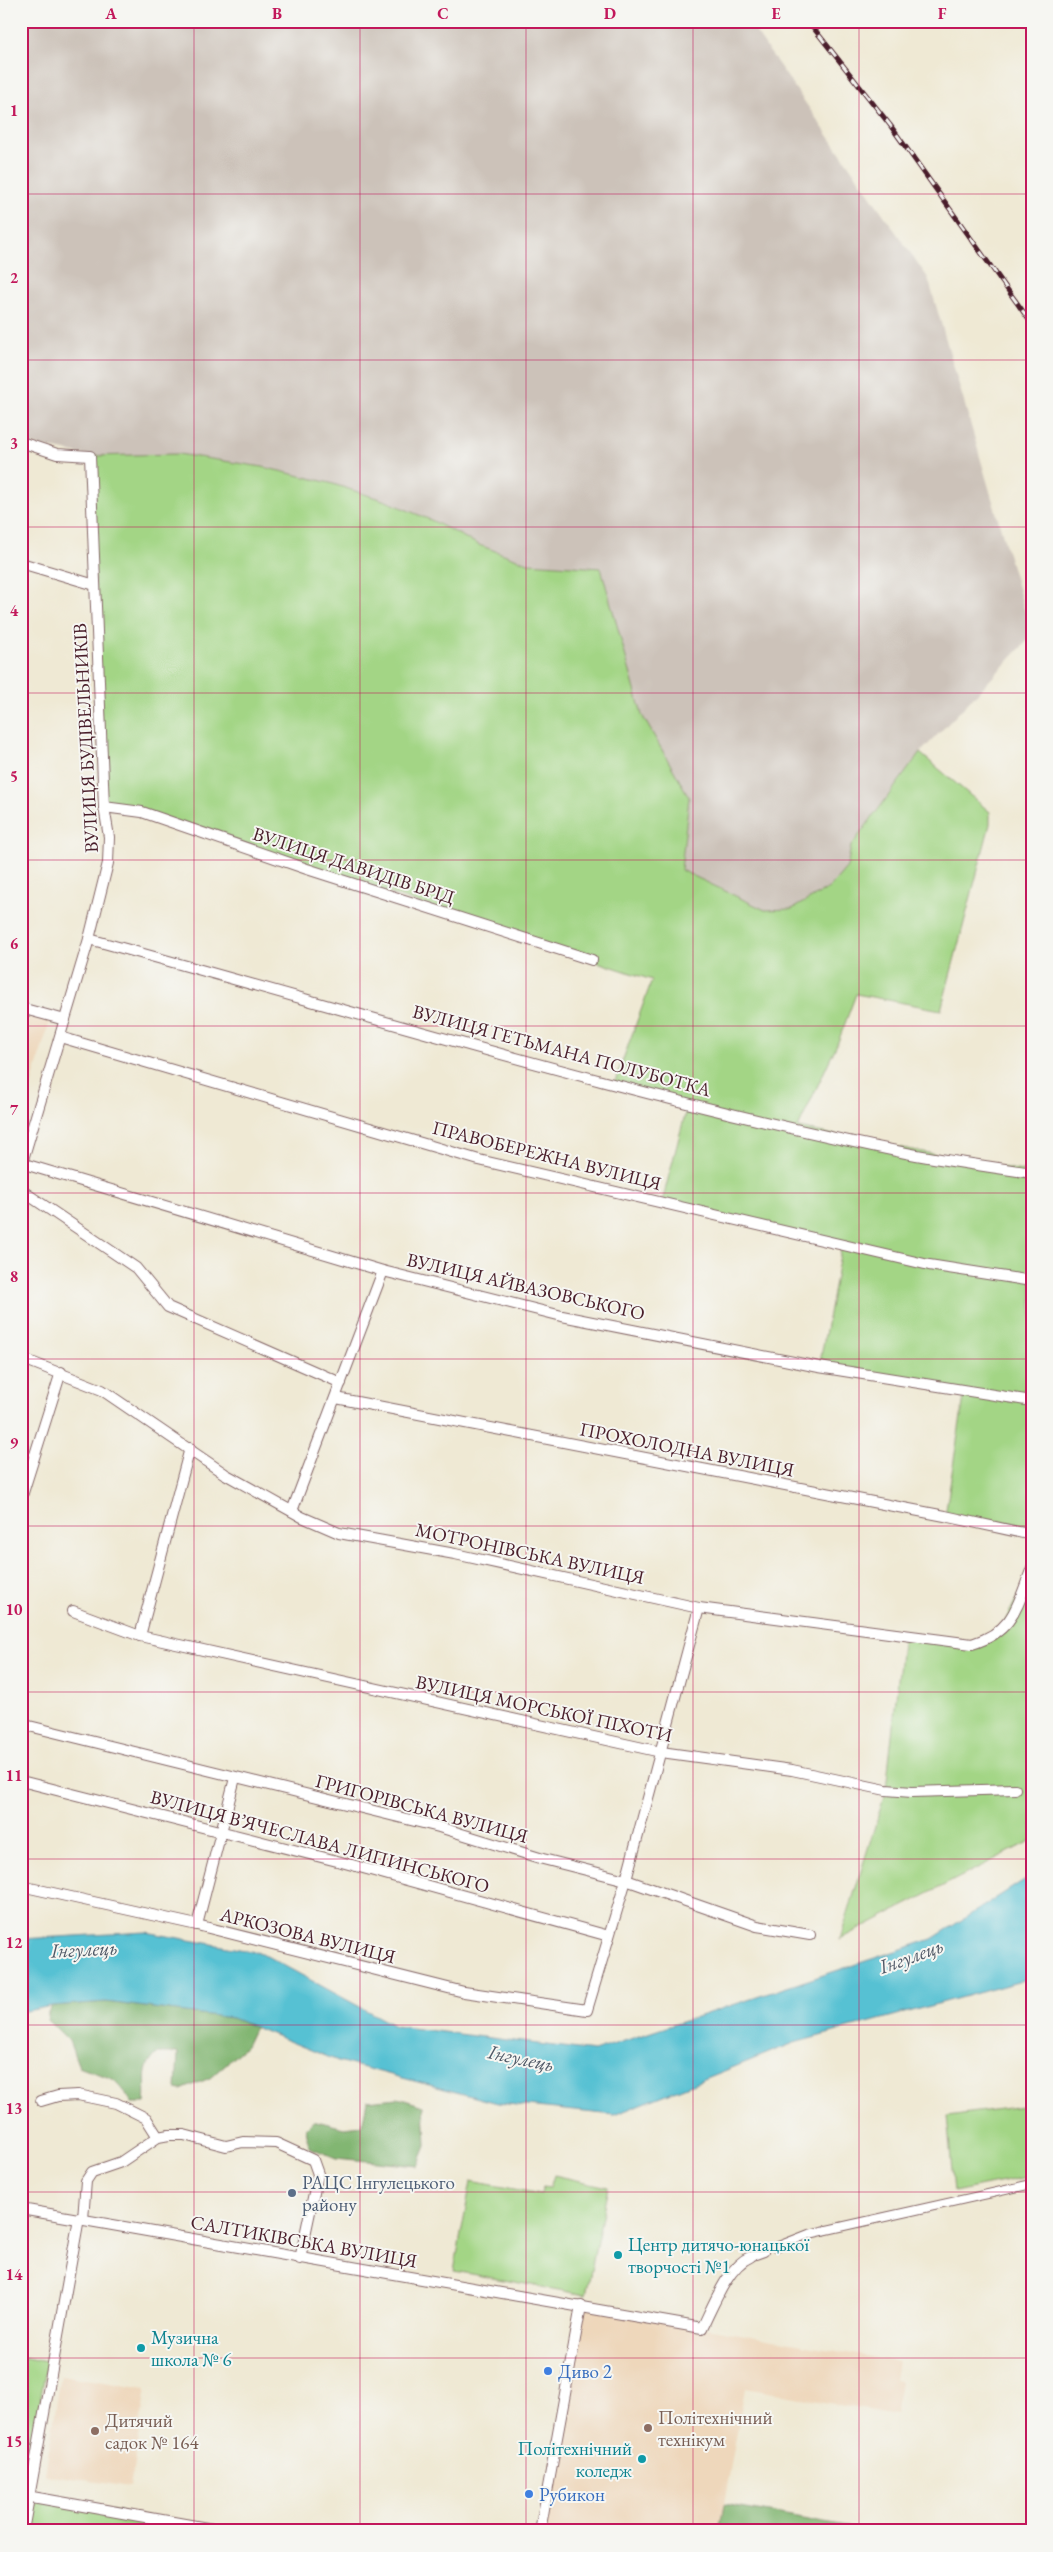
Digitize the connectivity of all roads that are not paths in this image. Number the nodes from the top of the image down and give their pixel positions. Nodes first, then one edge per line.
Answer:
1 (21, 442) edge
2 (21, 563) edge
3 (95, 585) junction
4 (104, 808) junction
5 (89, 939) junction
6 (592, 960) dead end
7 (21, 1008) edge
8 (65, 1020) junction
9 (60, 1037) junction
10 (22, 1164) edge
11 (1032, 1174) edge
12 (21, 1190) edge
13 (383, 1270) junction
14 (1032, 1281) edge
15 (21, 1358) edge
16 (61, 1372) junction
17 (341, 1383) junction
18 (336, 1398) junction
19 (1032, 1401) edge
20 (190, 1448) junction
21 (21, 1499) edge
22 (292, 1511) junction
23 (1032, 1535) edge
24 (1032, 1568) edge
25 (698, 1608) junction
26 (73, 1611) dead end
27 (140, 1636) junction
28 (21, 1724) edge
29 (660, 1752) junction
30 (235, 1778) junction
31 (21, 1781) edge
32 (1015, 1789) dead end
33 (222, 1833) junction
34 (626, 1880) junction
35 (21, 1886) edge
36 (197, 1925) junction
37 (810, 1935) dead end
38 (609, 1936) junction
39 (41, 2101) dead end
40 (158, 2137) junction
41 (1032, 2184) edge
42 (21, 2209) edge
43 (81, 2218) junction
44 (776, 2247) dead end
45 (764, 2252) dead end
46 (750, 2257) joint
47 (300, 2259) junction
48 (580, 2306) junction
49 (25, 2496) edge
50 (23, 2531) edge
51 (224, 2531) edge
52 (540, 2531) edge

1 - 3 street, ВУЛИЦЯ БУДІВЕЛЬНИКІВ
2 - 3 street
3 - 4 street, ВУЛИЦЯ БУДІВЕЛЬНИКІВ
4 - 5 street, ВУЛИЦЯ БУДІВЕЛЬНИКІВ
4 - 6 street, ВУЛИЦЯ ДАВИДІВ БРІД
5 - 8 street, ВУЛИЦЯ БУДІВЕЛЬНИКІВ
5 - 11 street, ВУЛИЦЯ ГЕТЬМАНА ПОЛУБОТКА
7 - 8 street
8 - 9 street, ВУЛИЦЯ БУДІВЕЛЬНИКІВ
9 - 10 street, ВУЛИЦЯ БУДІВЕЛЬНИКІВ
9 - 14 street, ПРАВОБЕРЕЖНА ВУЛИЦЯ
10 - 13 street, ВУЛИЦЯ АЙВАЗОВСЬКОГО
12 - 17 street
13 - 17 street
13 - 19 street, ВУЛИЦЯ АЙВАЗОВСЬКОГО
15 - 16 street, МОТРОНІВСЬКА ВУЛИЦЯ
16 - 20 street, МОТРОНІВСЬКА ВУЛИЦЯ
16 - 21 street
17 - 18 street
18 - 22 street
18 - 23 street, ПРОХОЛОДНА ВУЛИЦЯ
20 - 22 street, МОТРОНІВСЬКА ВУЛИЦЯ
20 - 27 street
22 - 25 street, МОТРОНІВСЬКА ВУЛИЦЯ
24 - 25 street, МОТРОНІВСЬКА ВУЛИЦЯ
25 - 29 street
26 - 27 street, ВУЛИЦЯ МОРСЬКОЇ ПІХОТИ
27 - 29 street, ВУЛИЦЯ МОРСЬКОЇ ПІХОТИ
28 - 30 street, ГРИГОРІВСЬКА ВУЛИЦЯ
29 - 32 street, ВУЛИЦЯ МОРСЬКОЇ ПІХОТИ
29 - 34 street
30 - 33 street
30 - 34 street, ГРИГОРІВСЬКА ВУЛИЦЯ
31 - 33 street, ВУЛИЦЯ В’ЯЧЕСЛАВА ЛИПИНСЬКОГО
33 - 36 street
33 - 38 street, ВУЛИЦЯ В’ЯЧЕСЛАВА ЛИПИНСЬКОГО
34 - 37 street, ГРИГОРІВСЬКА ВУЛИЦЯ
34 - 38 street
35 - 36 street, АРКОЗОВА ВУЛИЦЯ
36 - 38 street, АРКОЗОВА ВУЛИЦЯ
39 - 40 street
40 - 43 street
40 - 47 street
41 - 44 street
42 - 43 street, САЛТИКІВСЬКА ВУЛИЦЯ
43 - 47 street, САЛТИКІВСЬКА ВУЛИЦЯ
43 - 49 street
45 - 46 street
46 - 48 street, САЛТИКІВСЬКА ВУЛИЦЯ
47 - 48 street, САЛТИКІВСЬКА ВУЛИЦЯ
48 - 52 street
49 - 50 street
49 - 51 street

